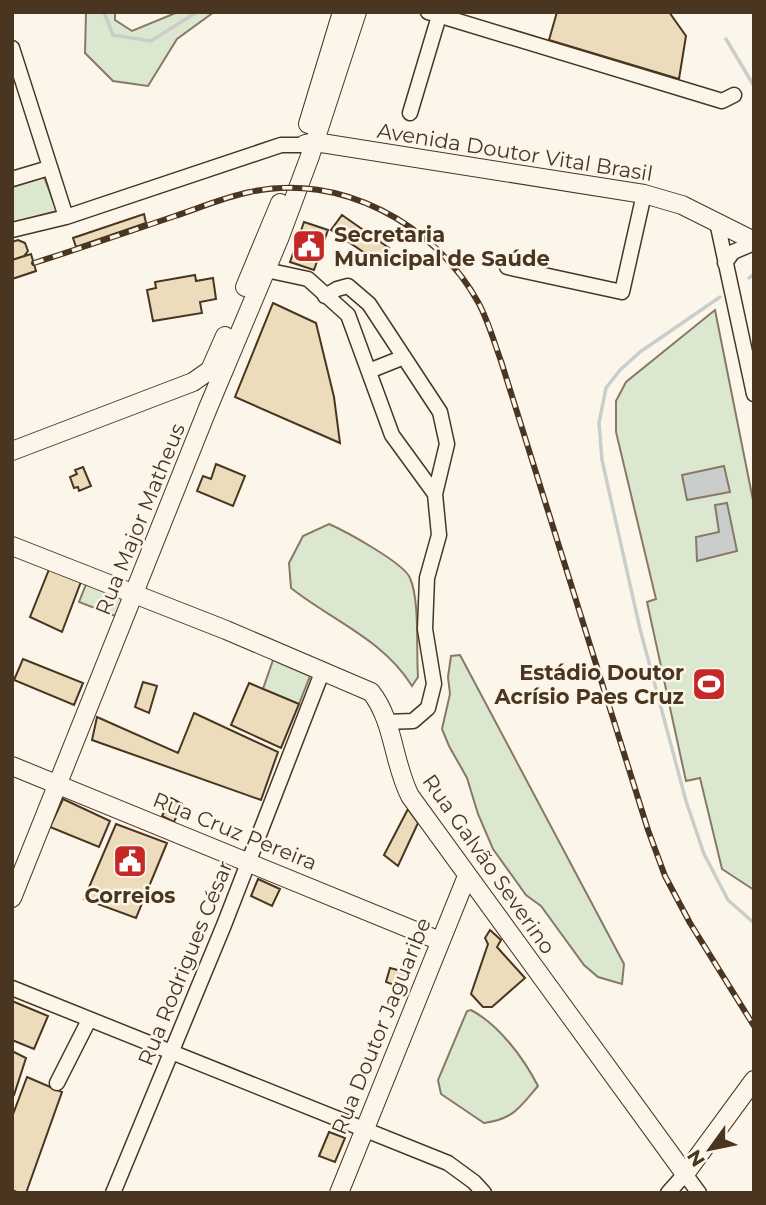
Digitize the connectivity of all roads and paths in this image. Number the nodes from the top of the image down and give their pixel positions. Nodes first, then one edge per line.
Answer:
1 (342, 12) edge
2 (357, 12) edge
3 (434, 14) edge
4 (13, 47) edge
5 (734, 95) dead end
6 (410, 113) dead end
7 (309, 148) junction
8 (49, 168) junction
9 (12, 179) edge
10 (644, 194) junction
11 (66, 217) junction
12 (717, 222) junction
13 (754, 227) edge
14 (12, 230) edge
15 (754, 242) edge
16 (725, 263) junction
17 (508, 267) dead end
18 (266, 270) junction
19 (325, 296) junction
20 (369, 304) junction
21 (348, 315) junction
22 (404, 357) junction
23 (369, 371) junction
24 (175, 390) junction
25 (754, 394) edge
26 (208, 408) junction
27 (12, 451) edge
28 (435, 494) junction
29 (12, 547) edge
30 (135, 593) junction
31 (323, 670) junction
32 (386, 722) junction
33 (12, 766) edge
34 (59, 785) junction
35 (250, 861) junction
36 (467, 876) junction
37 (12, 898) edge
38 (440, 941) junction
39 (12, 988) edge
40 (89, 1020) junction
41 (171, 1053) junction
42 (754, 1080) edge
43 (57, 1083) dead end
44 (365, 1128) junction
45 (685, 1174) junction
46 (113, 1193) edge
47 (339, 1193) edge
48 (484, 1193) edge
49 (668, 1193) edge
50 (698, 1193) edge

1 - 7 main road
2 - 7 main road
3 - 5 street
3 - 6 street
4 - 8 street
7 - 10 main road, Avenida Doutor Vital Brasil
7 - 11 street
7 - 18 main road, Rua Major Matheus
7 - 24 main road, Rua Major Matheus
8 - 9 street
8 - 11 street
10 - 12 main road, Avenida Doutor Vital Brasil
10 - 17 street
11 - 14 street
12 - 13 main road
12 - 15 main road, Avenida Doutor Vital Brasil
12 - 16 street
15 - 16 street
16 - 25 street
18 - 19 street
18 - 26 main road, Rua Major Matheus
19 - 20 street
19 - 21 street
20 - 21 street
20 - 22 street
21 - 23 street
22 - 23 street
22 - 28 street
23 - 28 street
24 - 26 main road
24 - 27 main road, Rua Major Matheus
26 - 30 main road, Rua Major Matheus
28 - 32 street
29 - 30 main road, Rua Galvão Severino
30 - 31 main road, Rua Galvão Severino
30 - 34 main road, Rua Major Matheus
31 - 32 main road, Rua Galvão Severino
31 - 35 street, Rua Rodrigues César
32 - 36 main road, Rua Galvão Severino
33 - 34 main road, Rua Cruz Pereira
34 - 35 main road, Rua Cruz Pereira
34 - 37 main road, Rua Major Matheus
35 - 38 main road, Rua Cruz Pereira
35 - 41 street, Rua Rodrigues César
36 - 38 main road, Rua Doutor Jaguaribe
36 - 45 main road, Rua Galvão Severino
38 - 44 main road, Rua Doutor Jaguaribe
39 - 40 street
40 - 41 street
40 - 43 street
41 - 44 street
41 - 46 street, Rua Rodrigues César
42 - 45 main road
44 - 47 main road, Rua Doutor Jaguaribe
44 - 48 street
45 - 49 street
45 - 50 street, Rua Galvão Severino

